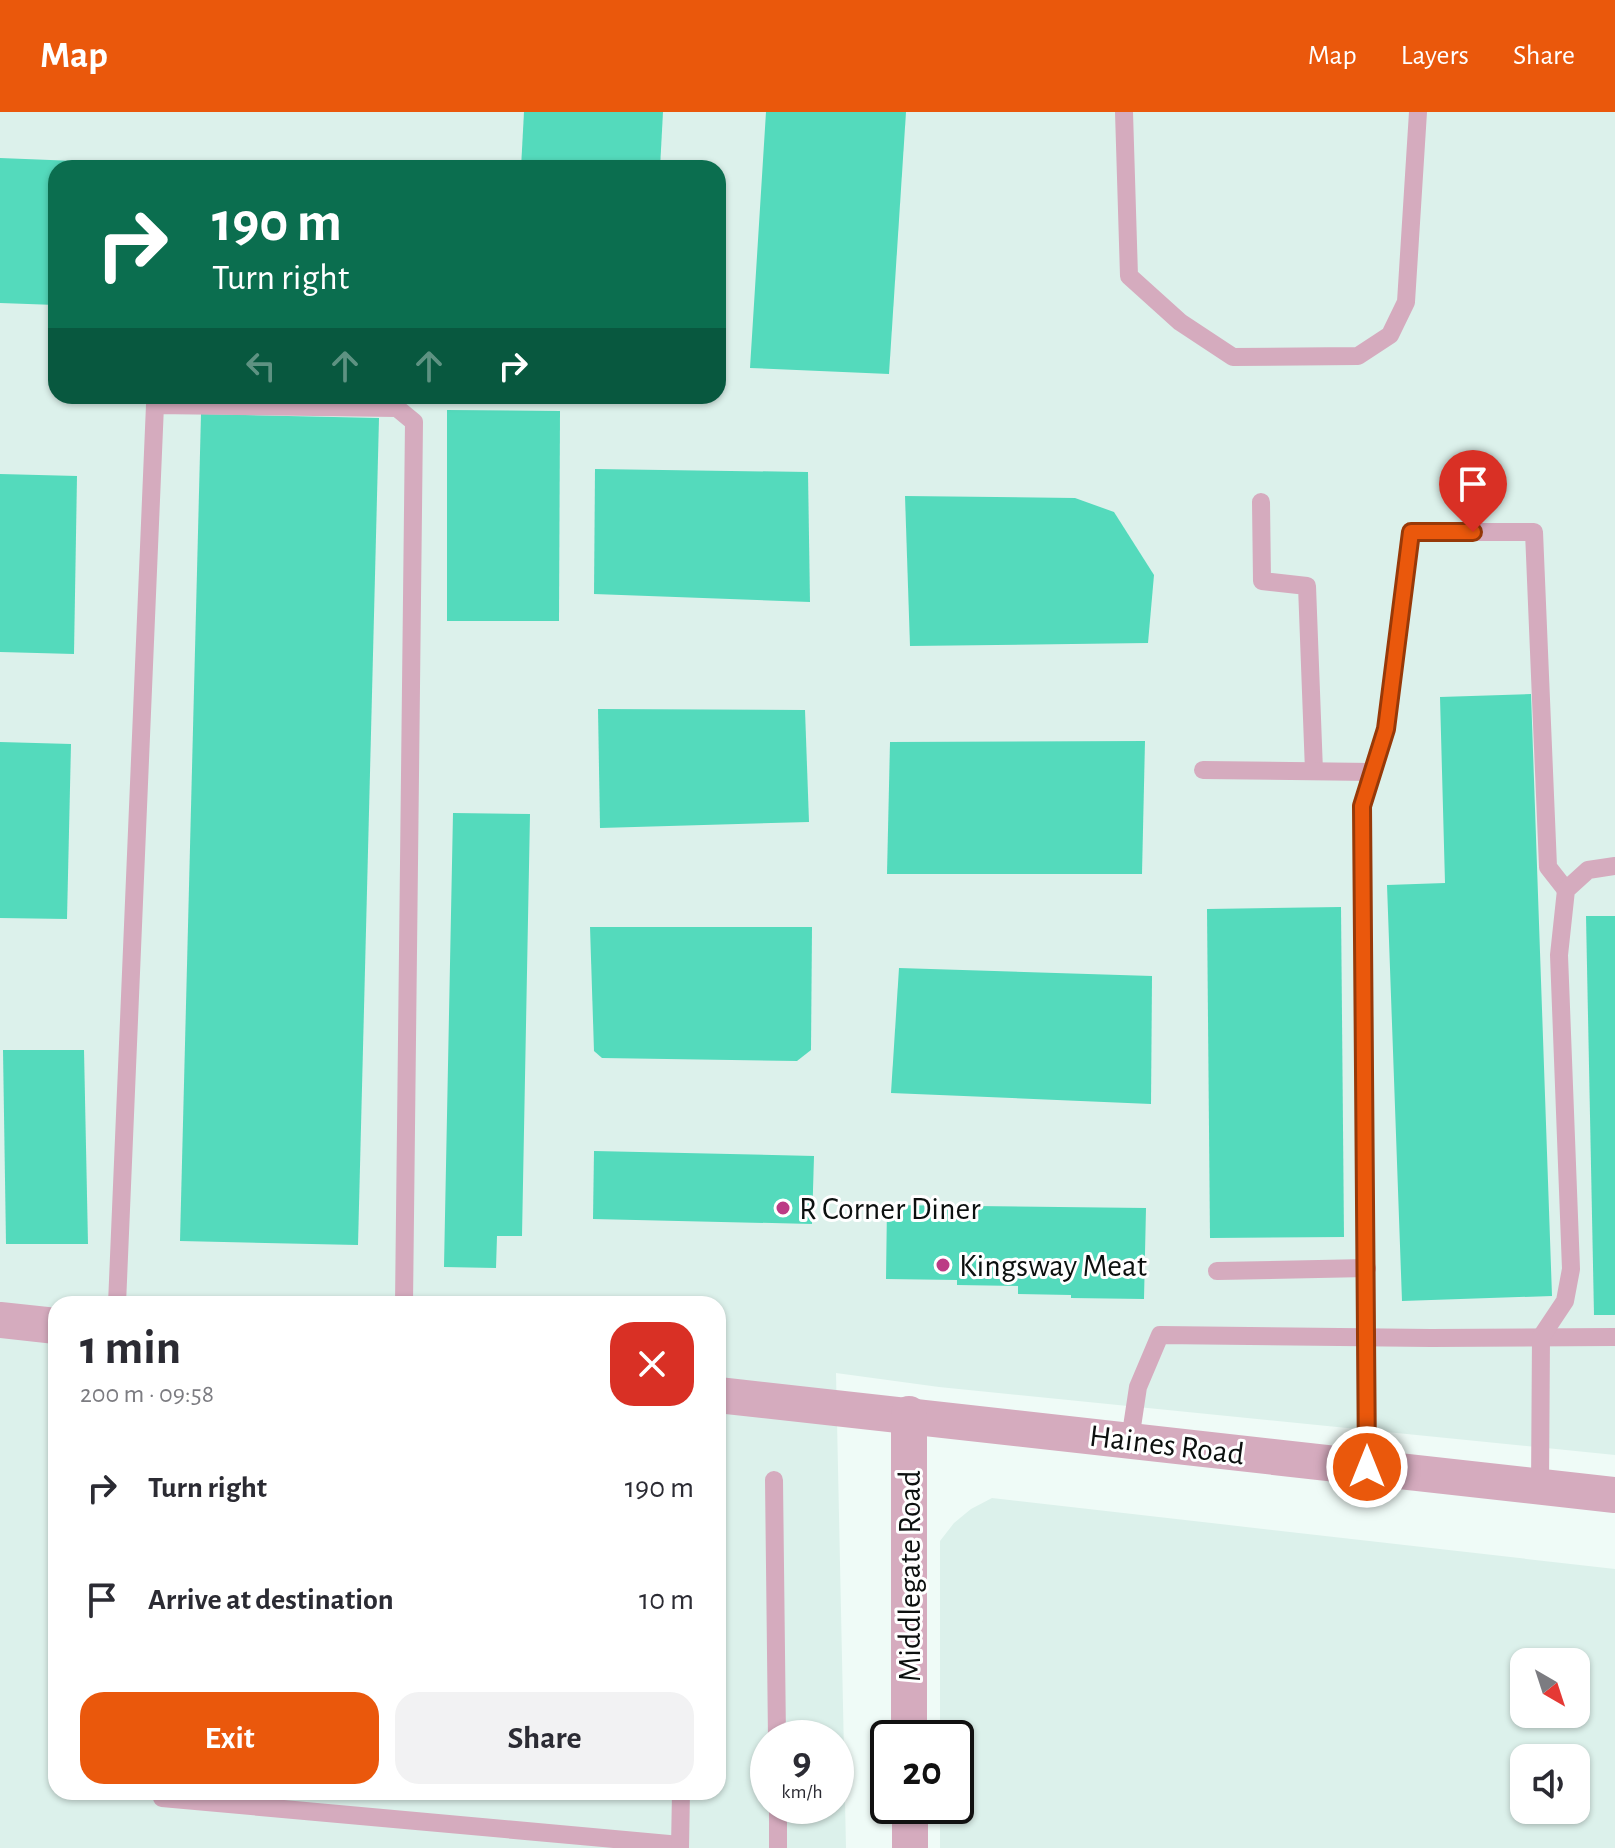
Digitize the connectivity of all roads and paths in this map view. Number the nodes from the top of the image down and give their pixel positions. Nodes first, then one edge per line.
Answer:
1 (1124, 112) edge
2 (1418, 112) edge
3 (1261, 502) dead end
4 (1203, 770) dead end
5 (1314, 771) junction
6 (1373, 772) junction
7 (1615, 866) edge
8 (1566, 890) junction
9 (1367, 1268) junction
10 (1217, 1271) dead end
11 (117, 1296) edge
12 (404, 1296) edge
13 (0, 1320) edge
14 (48, 1325) edge
15 (1367, 1337) junction
16 (1541, 1337) junction
17 (1615, 1337) edge
18 (726, 1396) edge
19 (909, 1414) junction
20 (1130, 1440) junction
21 (1367, 1467) junction
22 (774, 1480) dead end
23 (1540, 1486) junction
24 (1615, 1495) edge
25 (777, 1720) edge
26 (909, 1720) edge
27 (184, 1800) edge
28 (681, 1800) edge
29 (778, 1824) edge
30 (910, 1824) edge
31 (680, 1846) edge
32 (778, 1848) edge
33 (910, 1848) edge

1 - 2 lane
3 - 5 lane
4 - 5 lane
5 - 6 lane
6 - 8 lane
6 - 9 lane
7 - 8 lane
8 - 16 lane
9 - 10 lane
9 - 15 lane
11 - 12 lane
13 - 14 street
15 - 16 lane
15 - 20 lane
15 - 21 lane
16 - 17 lane
16 - 23 lane
18 - 19 street, Haines Road
19 - 20 street, Haines Road
19 - 26 street, Middlegate Road
20 - 21 street, Haines Road
21 - 23 street, Haines Road
22 - 25 lane
23 - 24 street, Haines Road
27 - 31 lane
28 - 31 lane
29 - 32 lane
30 - 33 street

